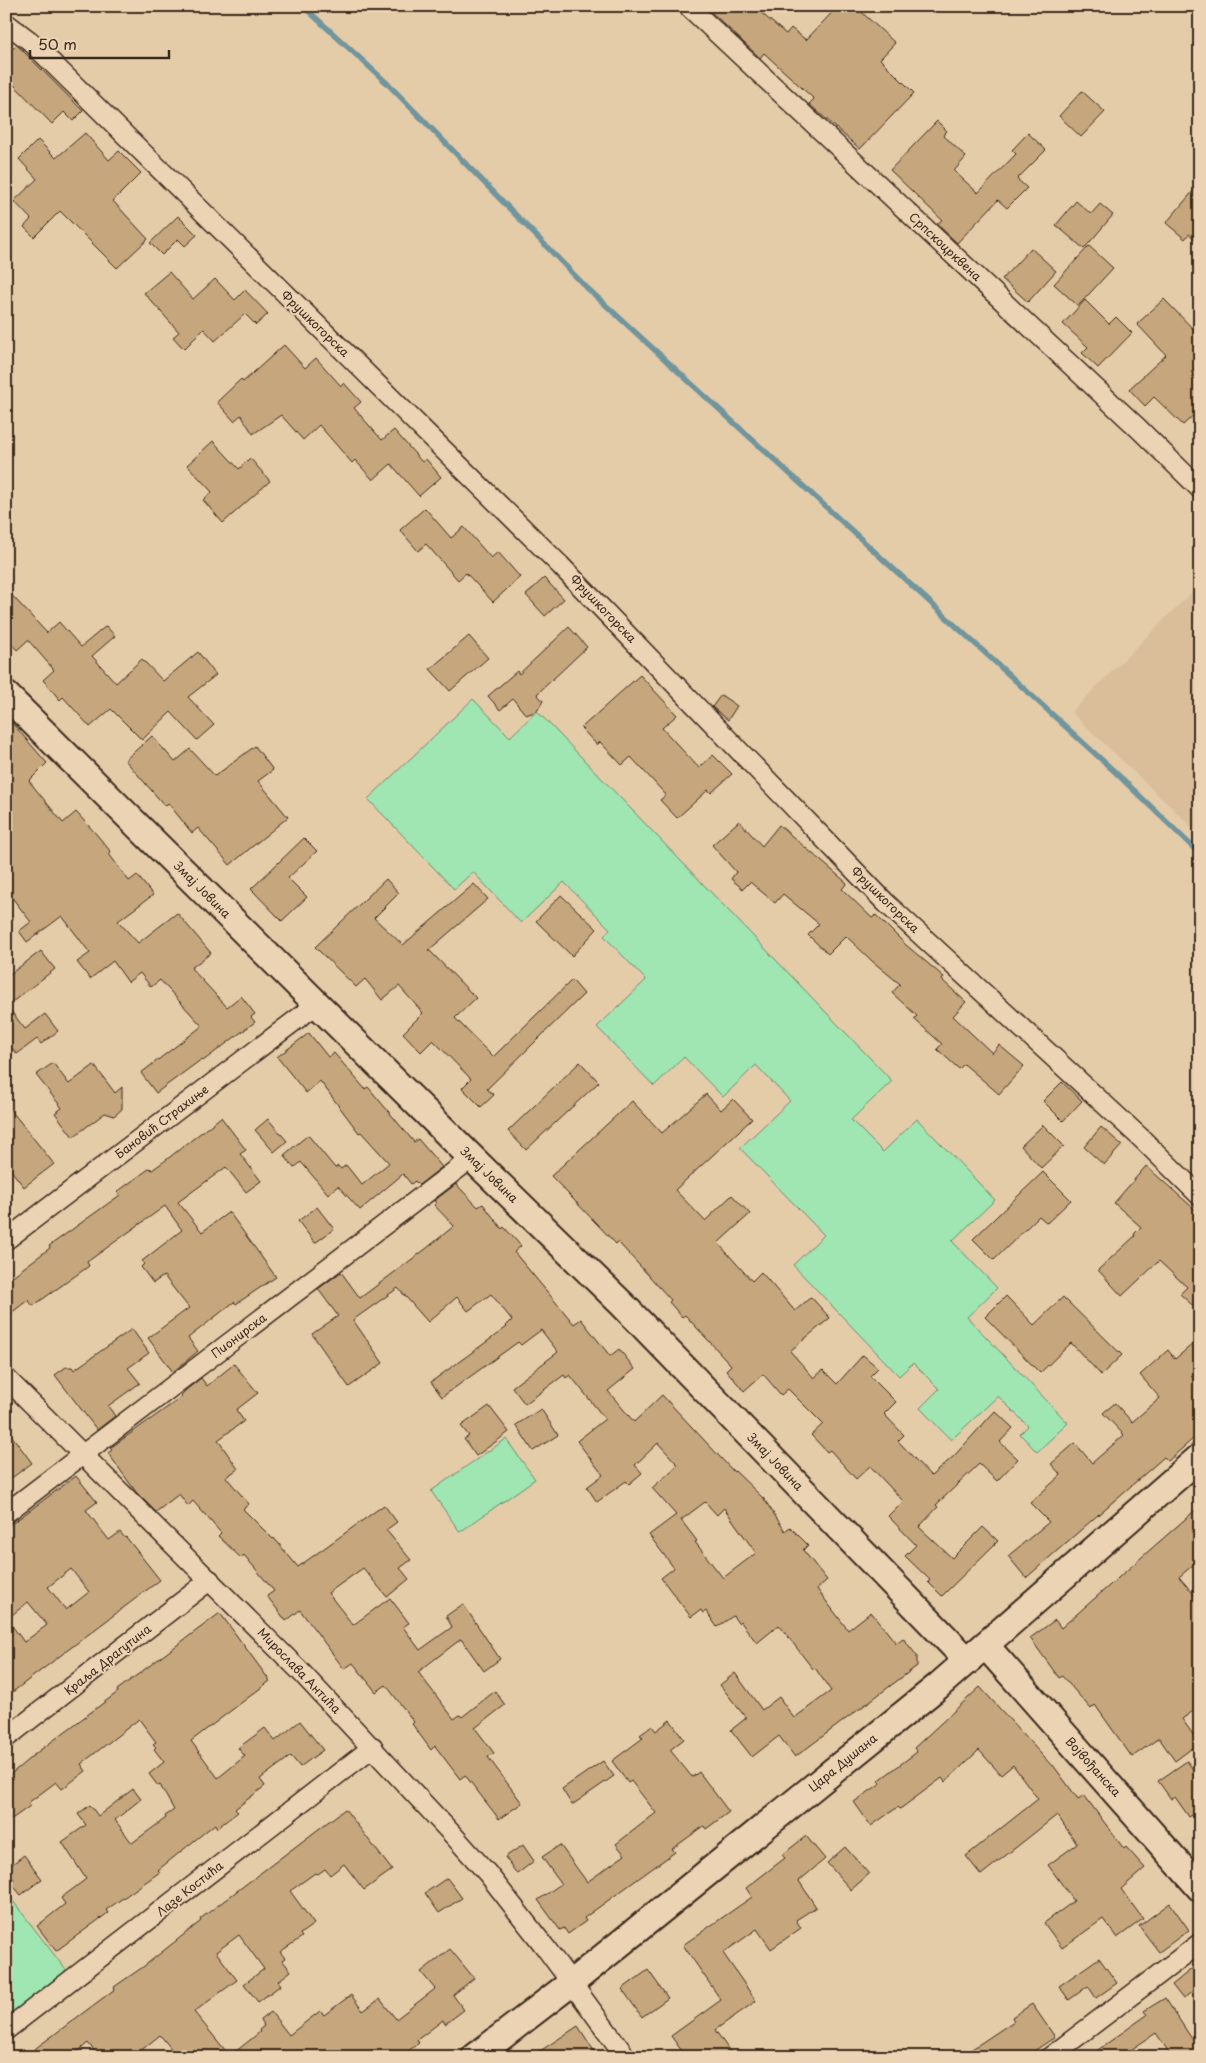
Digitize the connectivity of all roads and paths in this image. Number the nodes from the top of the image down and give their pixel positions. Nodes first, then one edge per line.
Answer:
1 (688, 6) edge
2 (6, 23) edge
3 (1200, 489) edge
4 (6, 695) edge
5 (317, 1004) junction
6 (472, 1158) junction
7 (1200, 1196) edge
8 (8, 1236) edge
9 (6, 1378) edge
10 (83, 1455) junction
11 (1200, 1457) edge
12 (6, 1514) edge
13 (210, 1580) junction
14 (977, 1653) junction
15 (6, 1738) edge
16 (373, 1747) junction
17 (1200, 1888) edge
18 (1200, 1943) edge
19 (570, 1984) junction
20 (6, 2030) edge
21 (475, 2057) edge
22 (626, 2057) edge
23 (1050, 2057) edge

1 - 3 street, Српскоцрквена
2 - 7 street, Фрушкогорска
4 - 5 street, Змај Јовина
5 - 6 street, Змај Јовина
5 - 8 street, Бановић Страхиње
6 - 10 street, Пионирска
6 - 14 street, Змај Јовина
9 - 10 street, Мирослава Антића
10 - 12 street, Пионирска
10 - 13 street, Мирослава Антића
11 - 14 street, Цара Душана
13 - 15 street, Краља Драгутина
13 - 16 street, Мирослава Антића
14 - 17 street, Војвођанска
14 - 19 street, Цара Душана
16 - 19 street, Мирослава Антића
16 - 20 street, Лазе Костића
18 - 23 street
19 - 21 street, Цара Душана
19 - 22 street, Мирослава Антића

